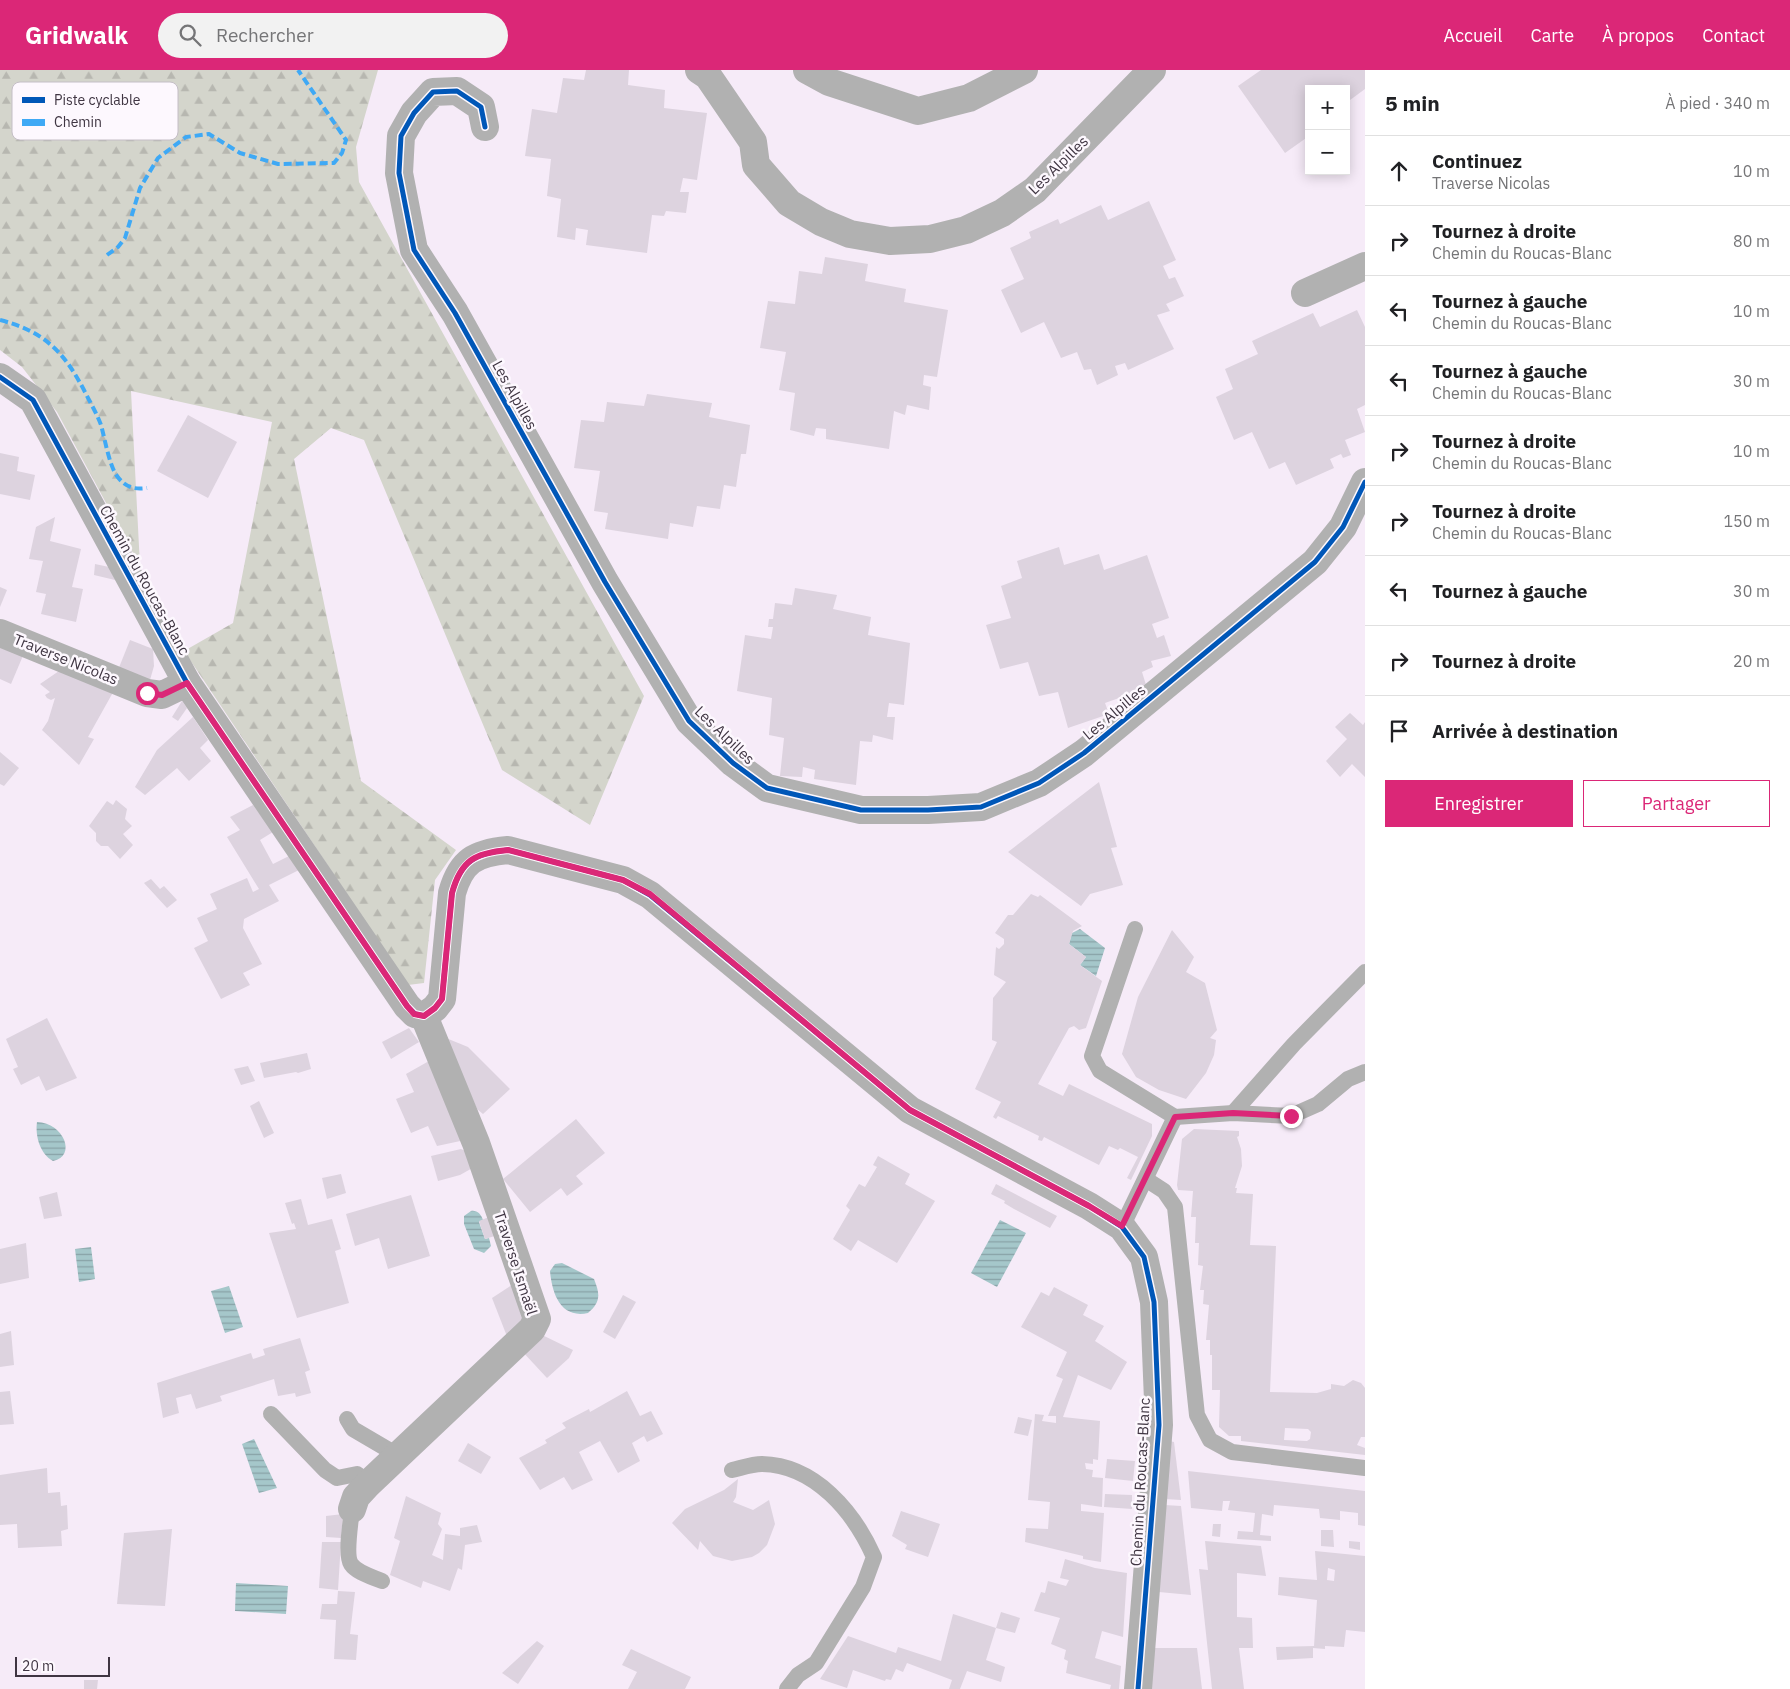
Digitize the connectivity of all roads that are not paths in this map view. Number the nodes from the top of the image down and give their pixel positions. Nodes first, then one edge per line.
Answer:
1 (699, 70) edge
2 (807, 70) edge
3 (1024, 70) edge
4 (1152, 70) edge
5 (486, 128) dead end
6 (1365, 266) edge
7 (1305, 292) dead end
8 (0, 377) edge
9 (1365, 482) edge
10 (0, 633) edge
11 (187, 683) junction
12 (1135, 929) dead end
13 (1365, 972) edge
14 (424, 1016) junction
15 (1365, 1072) edge
16 (1233, 1113) junction
17 (1175, 1117) junction
18 (1146, 1180) junction
19 (1122, 1226) junction
20 (271, 1414) dead end
21 (347, 1419) dead end
22 (399, 1456) junction
23 (1365, 1468) edge
24 (732, 1470) dead end
25 (368, 1484) junction
26 (352, 1509) joint
27 (382, 1581) dead end
28 (787, 1689) edge
29 (1138, 1689) edge

1 - 4 street, Les Alpilles
2 - 3 street
5 - 9 street, Les Alpilles
6 - 7 street
8 - 11 street, Chemin du Roucas-Blanc
10 - 11 street, Traverse Nicolas
11 - 14 street, Chemin du Roucas-Blanc
12 - 17 lane
13 - 16 lane
14 - 19 street, Chemin du Roucas-Blanc
14 - 22 street, Traverse Ismaël
15 - 16 lane
16 - 17 lane
17 - 18 lane
18 - 19 lane
18 - 23 lane
19 - 29 street, Chemin du Roucas-Blanc
20 - 25 lane
21 - 22 lane
22 - 25 street, Traverse Ismaël
24 - 28 lane
25 - 26 street, Traverse Ismaël
26 - 27 lane

